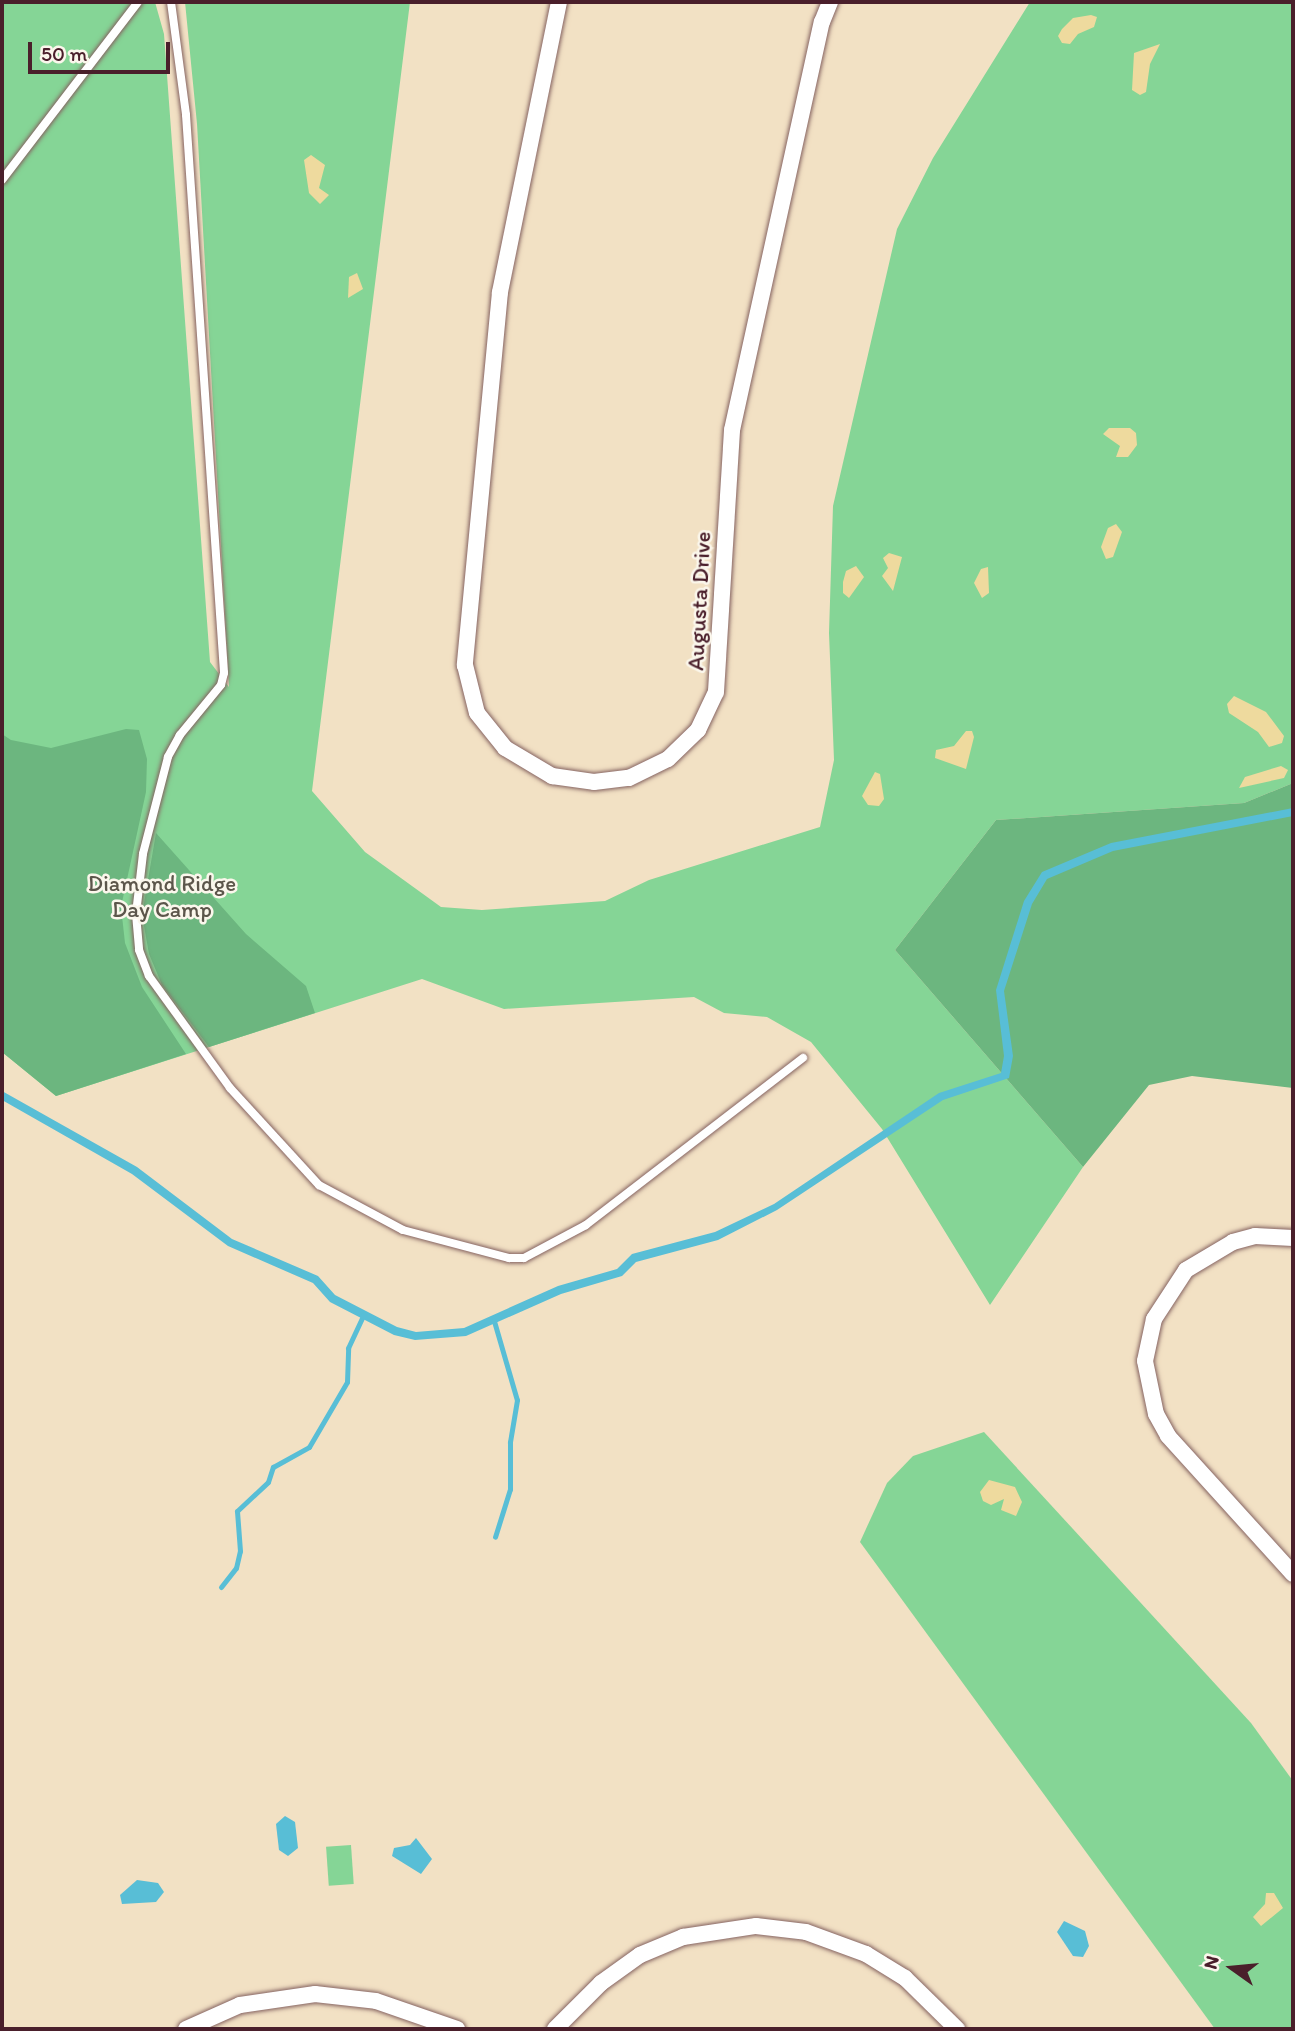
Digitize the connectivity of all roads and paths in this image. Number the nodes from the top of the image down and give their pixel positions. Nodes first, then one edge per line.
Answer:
1 (138, 2) edge
2 (171, 2) edge
3 (559, 2) edge
4 (830, 2) edge
5 (2, 180) edge
6 (803, 1058) dead end
7 (1293, 1238) edge
8 (1293, 1574) edge
9 (186, 2029) edge
10 (457, 2029) edge
11 (555, 2029) edge
12 (957, 2029) edge

1 - 5 lane
2 - 6 lane
3 - 4 street, Augusta Drive
7 - 8 street
9 - 10 street
11 - 12 street

